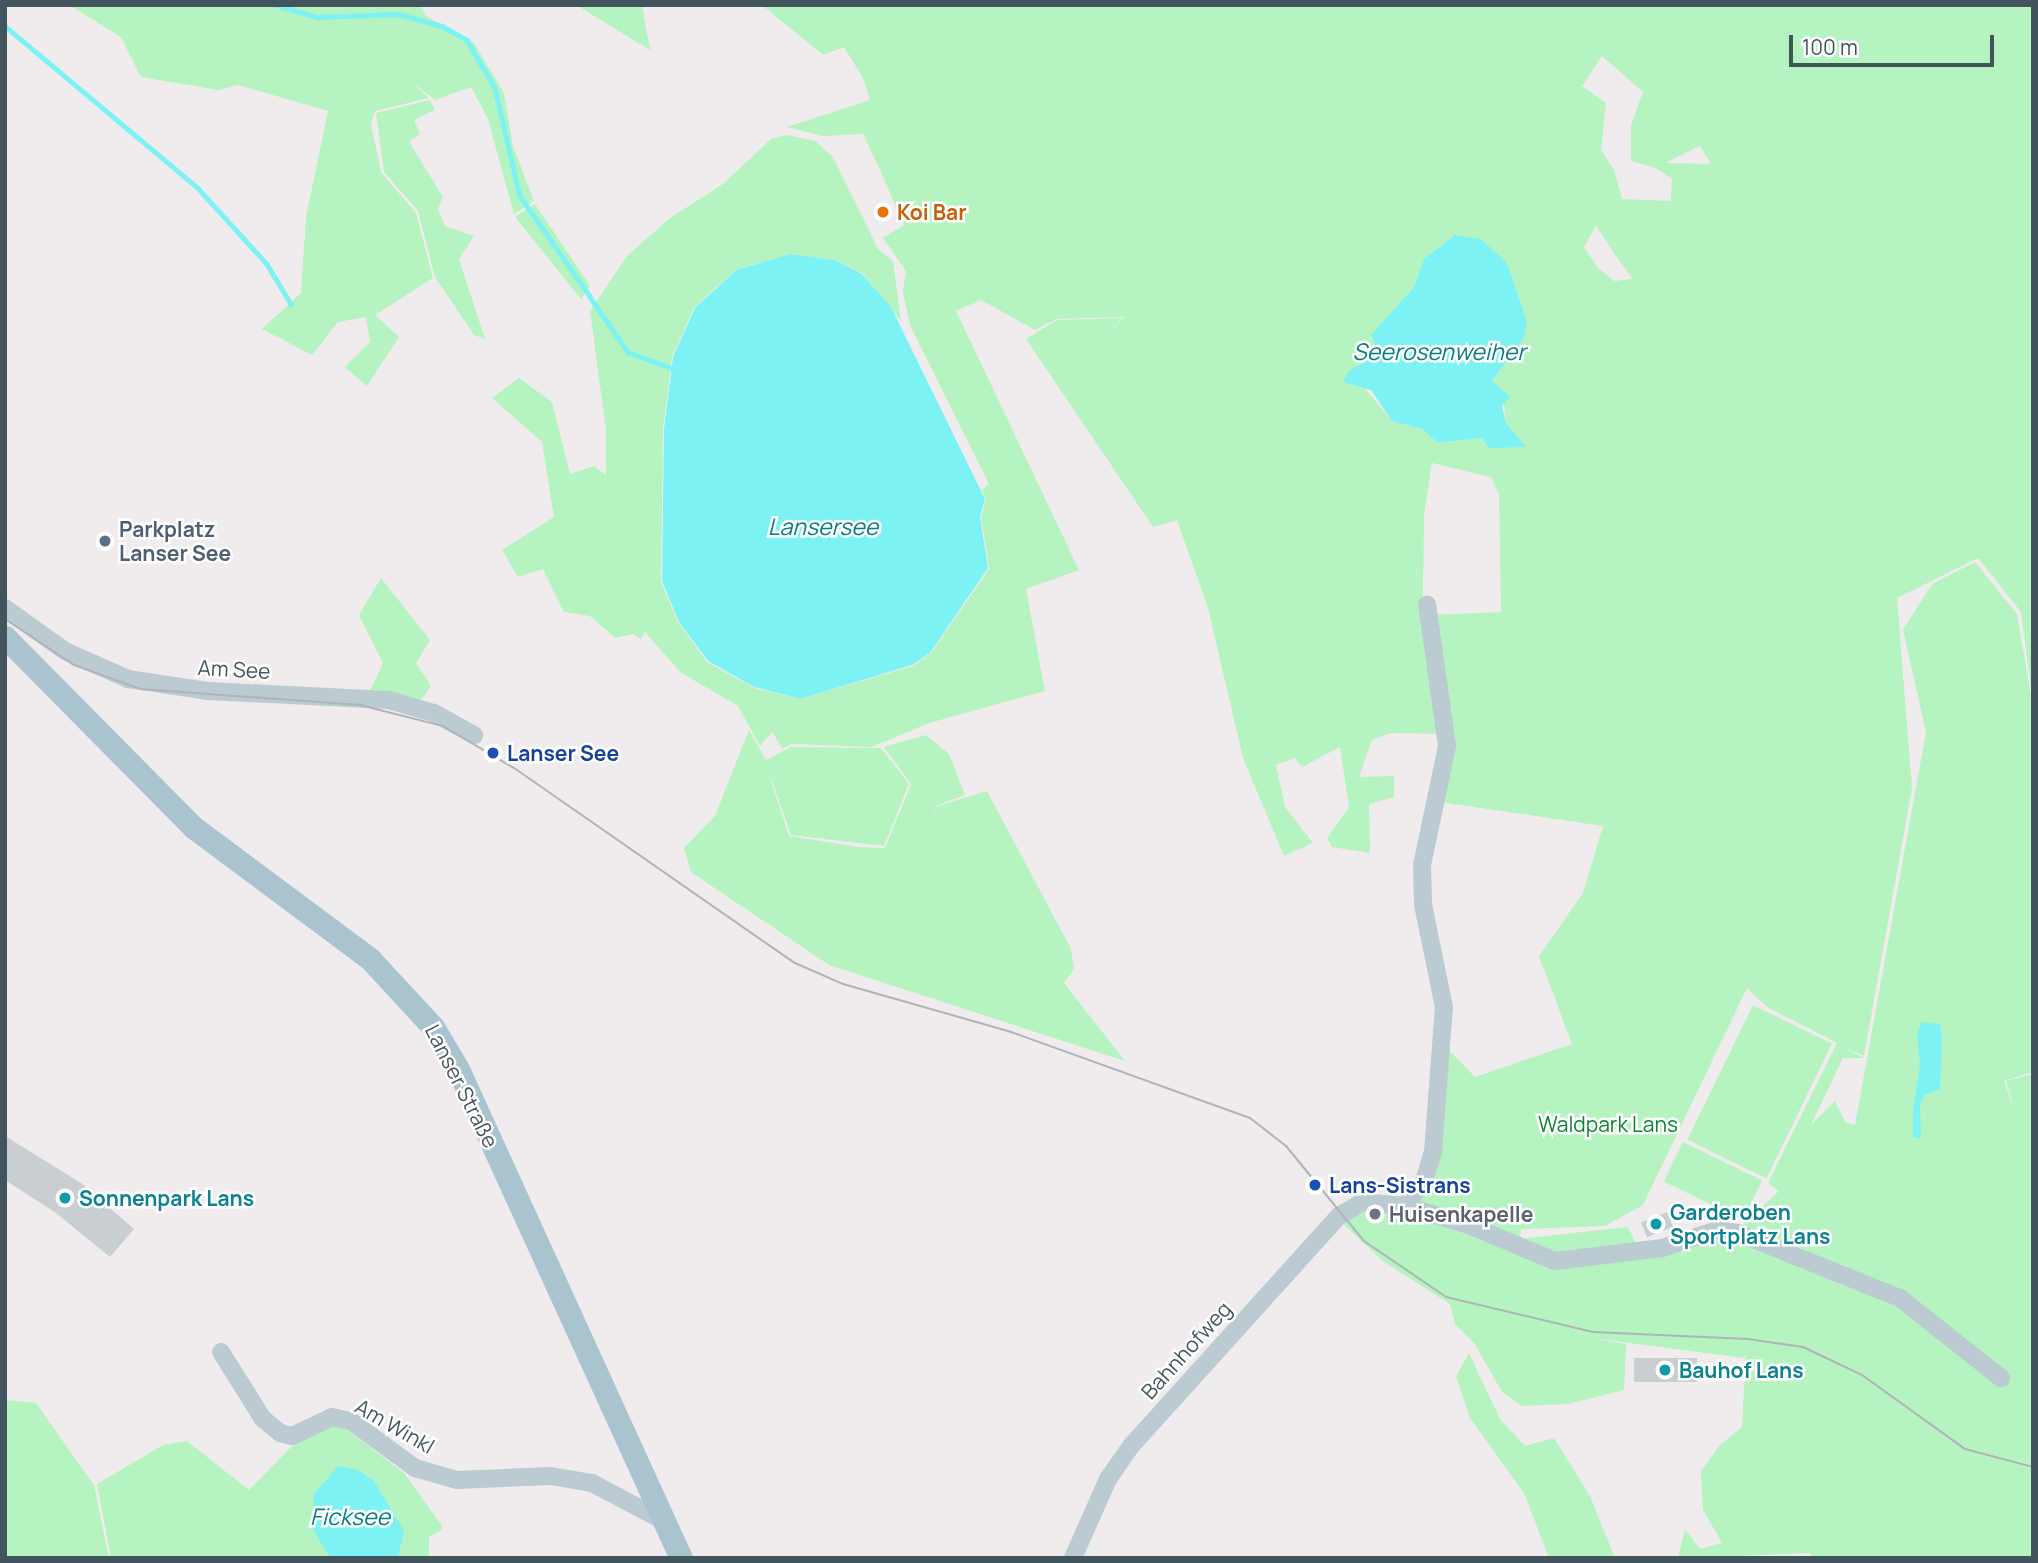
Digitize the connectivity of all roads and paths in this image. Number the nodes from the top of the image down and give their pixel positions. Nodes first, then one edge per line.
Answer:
1 (1427, 604) dead end
2 (5, 608) edge
3 (5, 637) edge
4 (474, 734) dead end
5 (1404, 1206) junction
6 (221, 1352) dead end
7 (2001, 1378) dead end
8 (666, 1522) junction
9 (681, 1558) edge
10 (1073, 1558) edge

1 - 5 street
2 - 4 street, Am See
3 - 8 main road, Lanser Straße
5 - 7 street
5 - 10 street, Bahnhofweg
6 - 8 street, Am Winkl
8 - 9 main road, Lanser Straße

